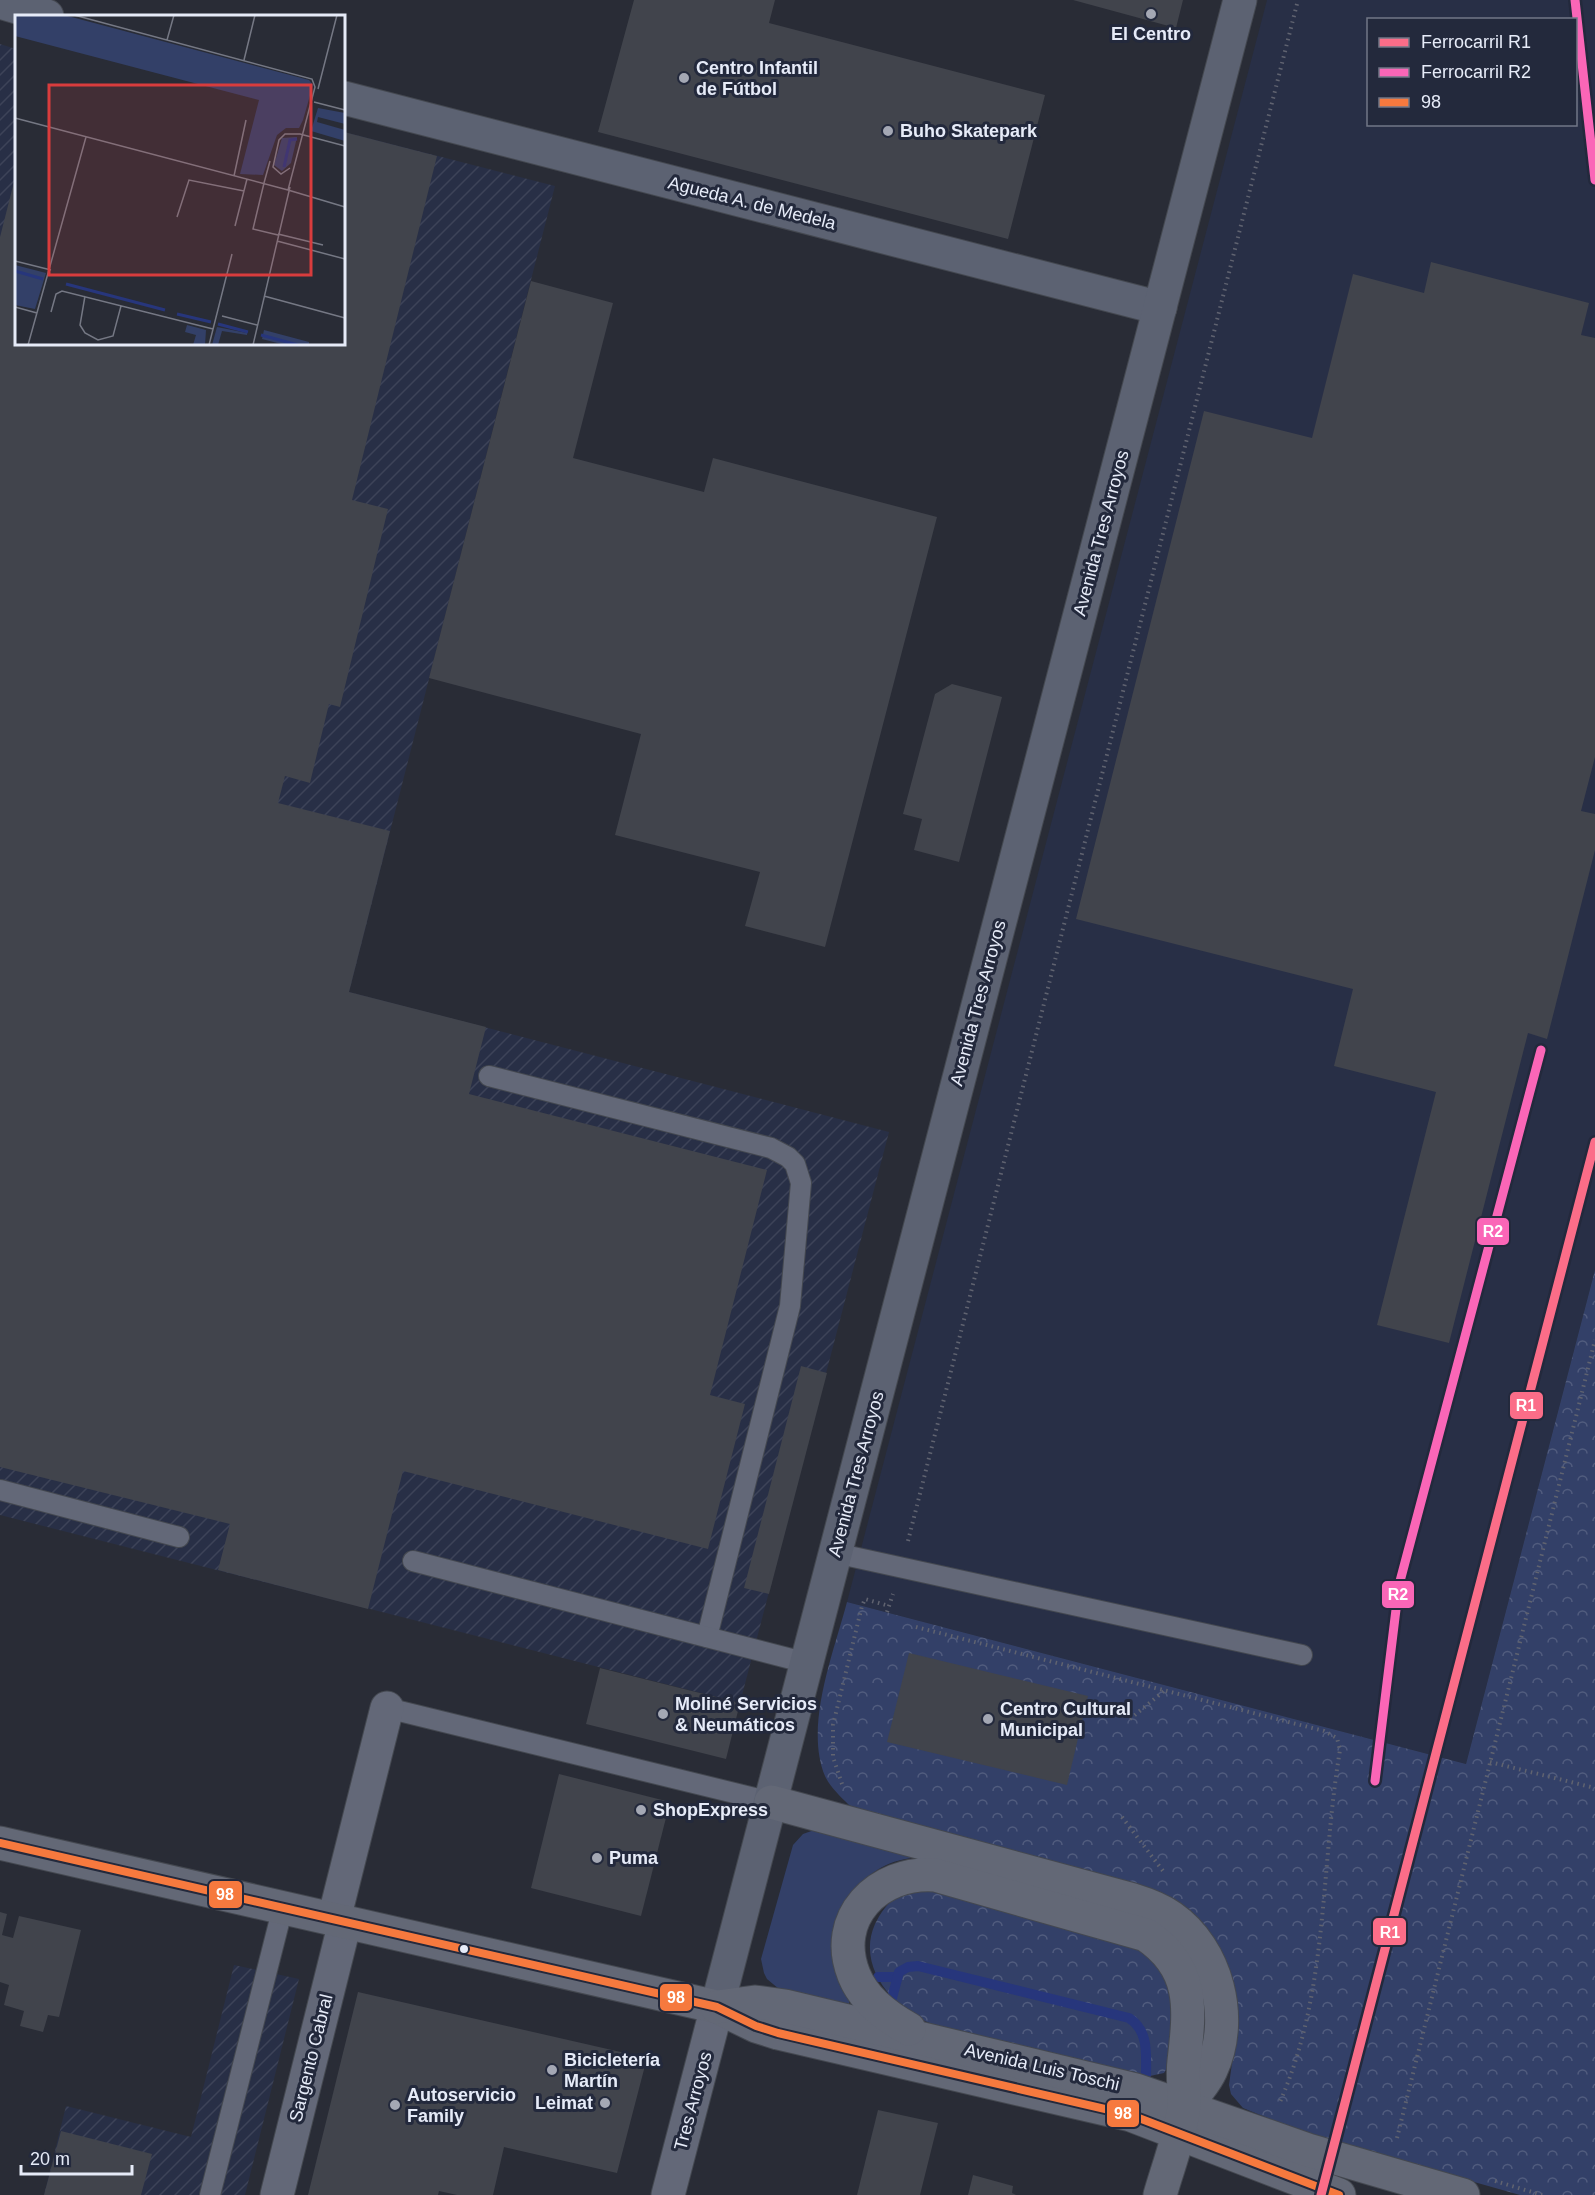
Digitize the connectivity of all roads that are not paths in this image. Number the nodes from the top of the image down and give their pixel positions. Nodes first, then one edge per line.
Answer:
1 (1240, 0) edge
2 (0, 2) edge
3 (43, 10) edge
4 (345, 98) edge
5 (1160, 308) junction
6 (489, 1076) dead end
7 (0, 1490) edge
8 (179, 1537) dead end
9 (835, 1553) junction
10 (413, 1561) dead end
11 (707, 1637) junction
12 (1302, 1655) dead end
13 (807, 1663) junction
14 (387, 1708) joint
15 (771, 1802) junction
16 (0, 1843) edge
17 (283, 1907) junction
18 (340, 1921) junction
19 (717, 2007) junction
20 (928, 2040) junction
21 (1180, 2119) junction
22 (210, 2195) edge
23 (277, 2195) edge
24 (668, 2195) edge
25 (1160, 2195) edge
26 (1339, 2195) edge
27 (1462, 2195) edge

1 - 5 main road, Avenida Tres Arroyos
2 - 3 main road
4 - 5 main road, Agueda A. de Medela
5 - 9 main road, Avenida Tres Arroyos
6 - 11 lane
7 - 8 lane
9 - 12 lane
9 - 13 main road, Avenida Tres Arroyos
10 - 11 lane
11 - 13 lane
13 - 15 main road, Avenida Tres Arroyos
14 - 15 lane
14 - 18 street, Sargento Cabral
15 - 19 main road, Avenida Tres Arroyos
15 - 21 main road
16 - 17 main road, Avenida Luis Toschi
17 - 18 main road, Avenida Luis Toschi
17 - 22 lane
18 - 19 main road, Avenida Luis Toschi
18 - 23 street, Sargento Cabral
19 - 20 main road, Avenida Luis Toschi
19 - 21 main road, Avenida Luis Toschi
19 - 24 street, Tres Arroyos
20 - 21 main road, Avenida Luis Toschi
20 - 21 main road
21 - 25 main road
21 - 26 main road, Avenida Luis Toschi
21 - 27 main road, Avenida Luis Toschi

